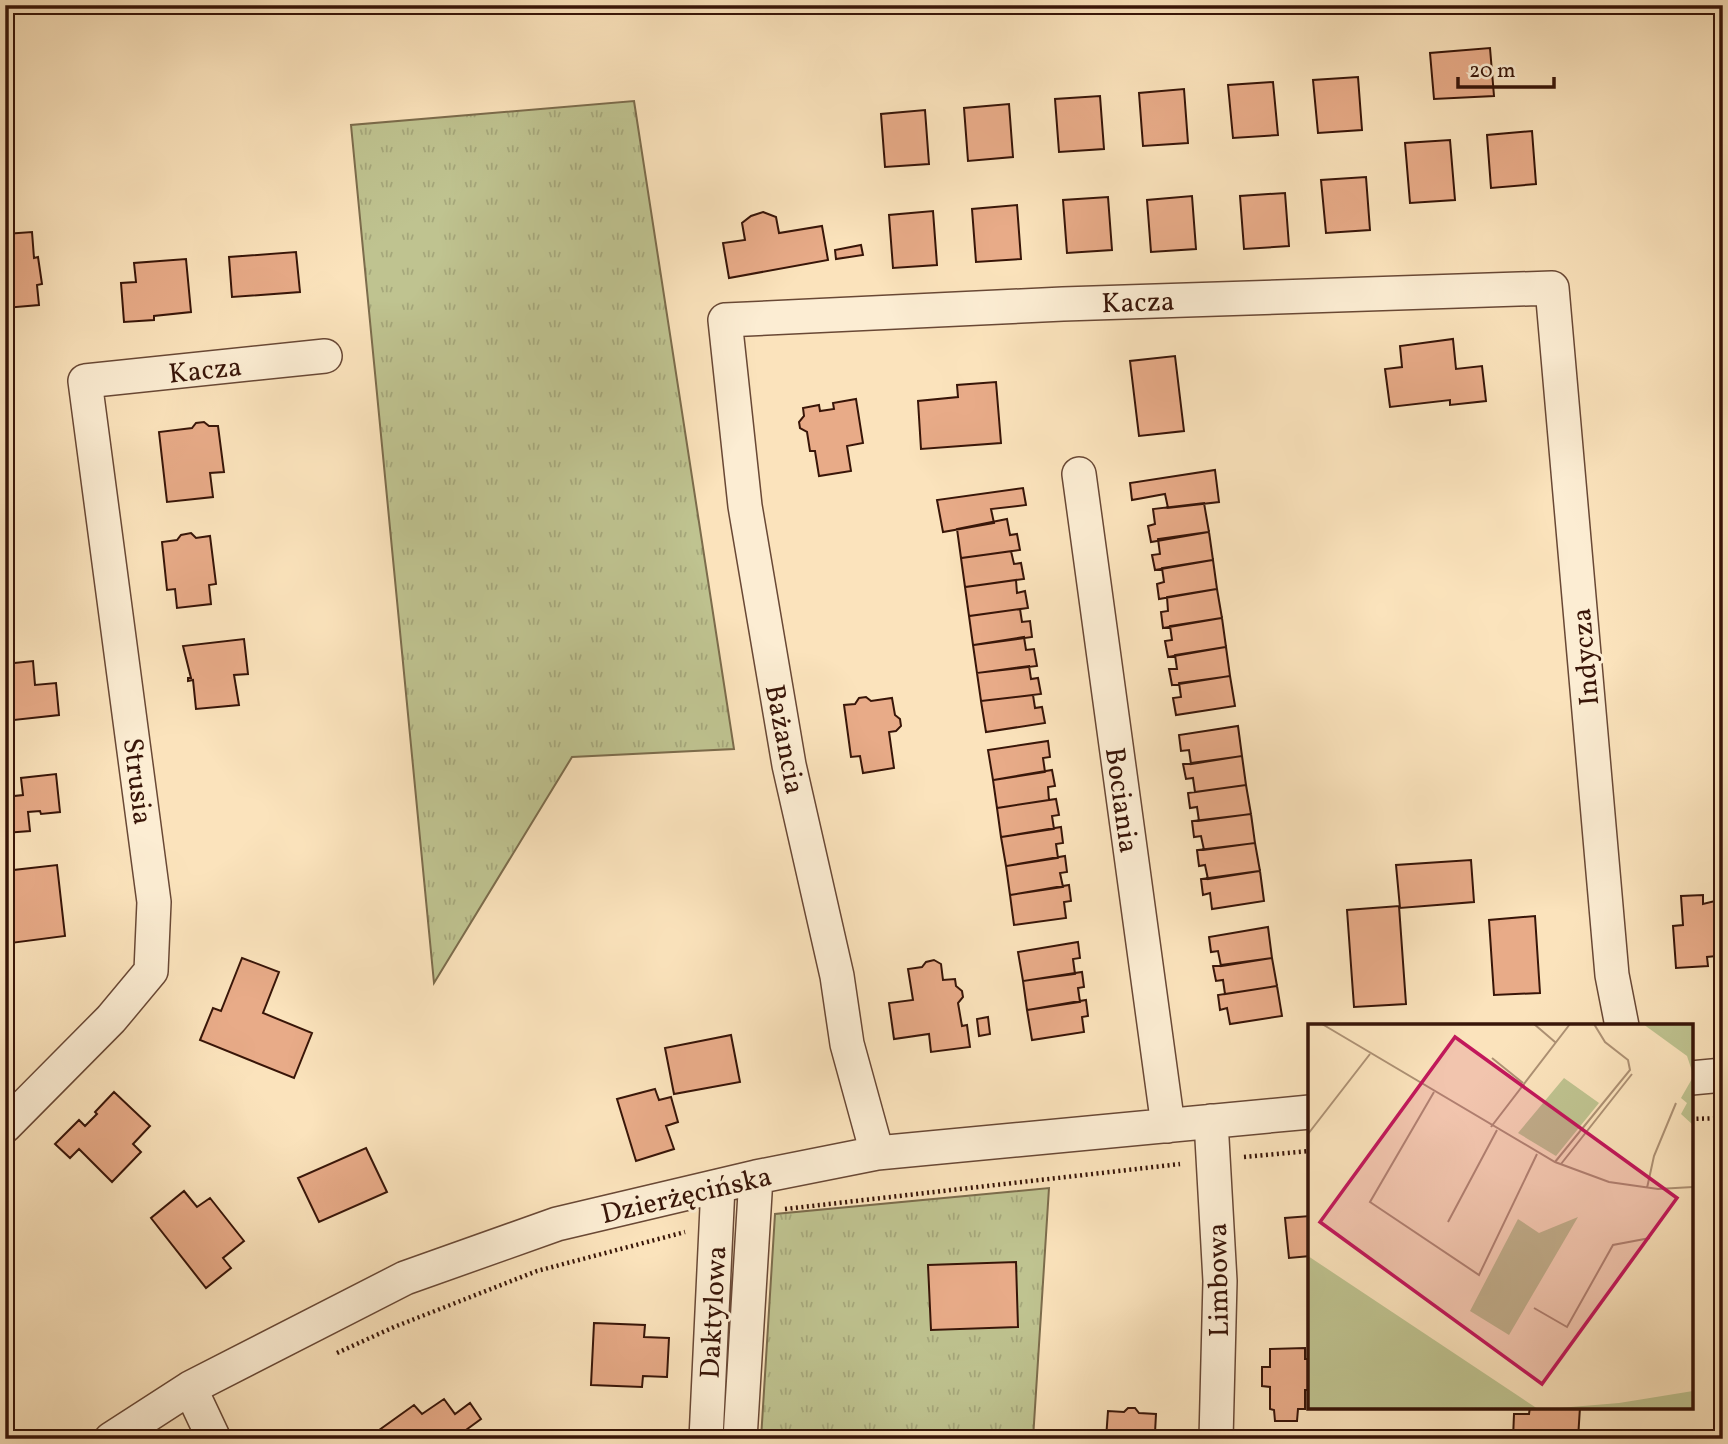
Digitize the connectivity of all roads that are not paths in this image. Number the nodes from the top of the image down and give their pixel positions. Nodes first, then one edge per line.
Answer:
1 (1552, 288) joint
2 (725, 320) joint
3 (325, 356) dead end
4 (85, 381) joint
5 (1079, 474) dead end
6 (1622, 1024) edge
7 (1723, 1074) edge
8 (1693, 1078) edge
9 (1308, 1112) edge
10 (1211, 1121) junction
11 (5, 1126) edge
12 (1168, 1126) junction
13 (877, 1153) junction
14 (755, 1177) junction
15 (718, 1186) junction
16 (190, 1388) junction
17 (111, 1439) edge
18 (214, 1439) edge
19 (706, 1439) edge
20 (740, 1439) edge
21 (1216, 1439) edge

1 - 2 street, Kacza
1 - 6 street, Indycza
2 - 13 street, Bażancia
3 - 4 street, Kacza
4 - 11 street, Strusia
5 - 12 street, Bociania
7 - 8 street
9 - 10 street, Dzierżęcińska
10 - 12 street, Dzierżęcińska
10 - 21 street, Limbowa
12 - 13 street, Dzierżęcińska
13 - 14 street, Dzierżęcińska
14 - 15 street, Dzierżęcińska
14 - 20 street
15 - 16 street, Dzierżęcińska
15 - 19 street, Daktylowa
16 - 17 street, Dzierżęcińska
16 - 18 street

